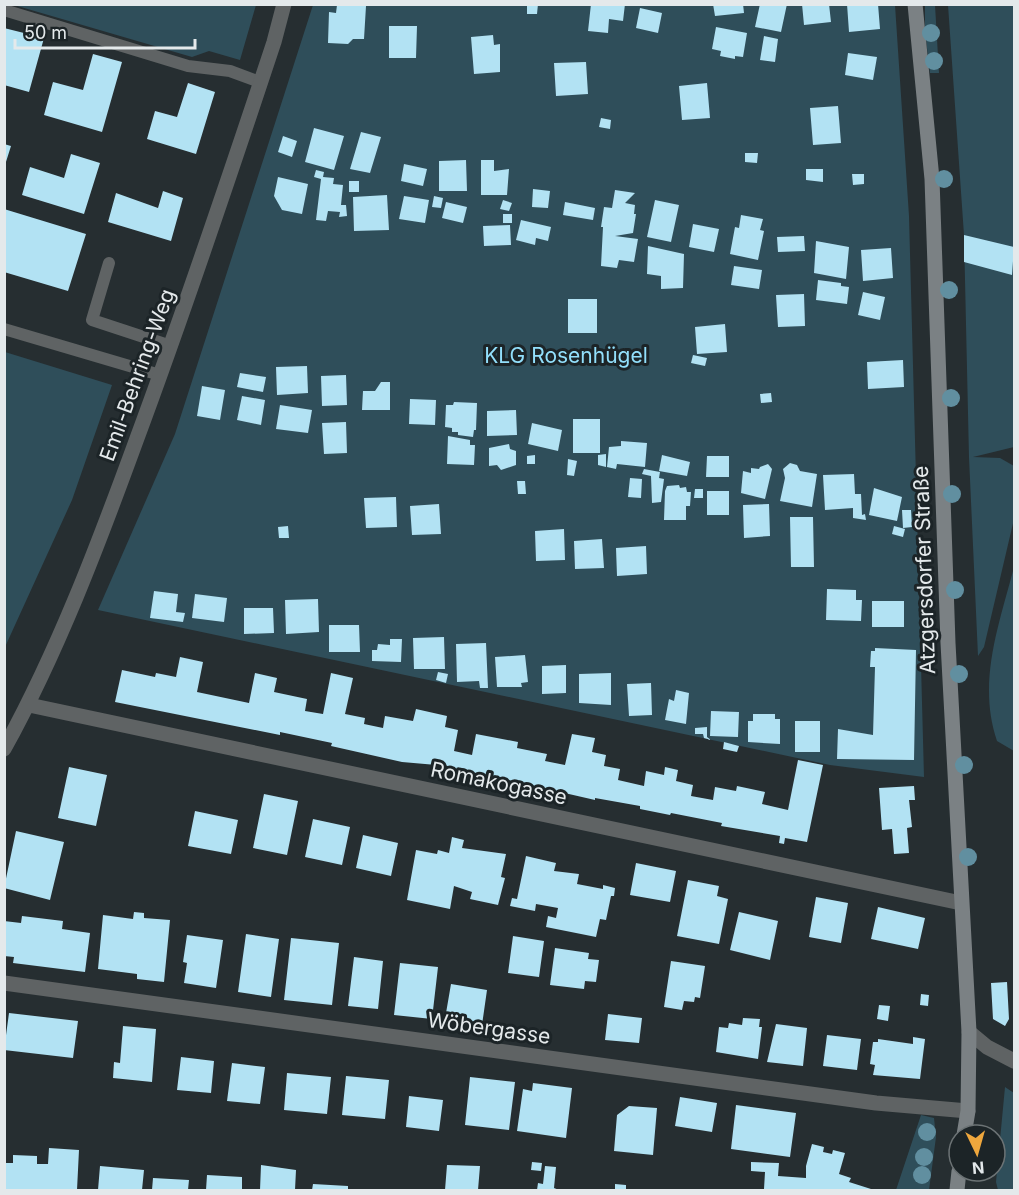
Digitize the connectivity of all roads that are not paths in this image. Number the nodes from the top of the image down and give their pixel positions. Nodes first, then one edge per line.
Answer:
1 (284, 4) edge
2 (915, 4) edge
3 (4, 10) edge
4 (261, 82) junction
5 (109, 263) dead end
6 (4, 328) edge
7 (171, 346) junction
8 (160, 375) junction
9 (29, 705) junction
10 (4, 749) edge
11 (961, 903) junction
12 (4, 983) edge
13 (969, 1032) junction
14 (1014, 1061) edge
15 (968, 1111) junction
16 (966, 1123) edge

1 - 4 street, Emil-Behring-Weg
2 - 11 main road, Atzgersdorfer Straße
3 - 4 lane
4 - 7 street, Emil-Behring-Weg
5 - 7 lane
6 - 8 lane
7 - 8 street, Emil-Behring-Weg
8 - 9 street, Emil-Behring-Weg
9 - 10 street, Emil-Behring-Weg
9 - 11 street, Romakogasse
11 - 13 main road, Atzgersdorfer Straße
12 - 15 street, Wöbergasse
13 - 14 street
13 - 15 main road, Atzgersdorfer Straße
15 - 16 main road, Atzgersdorfer Straße

